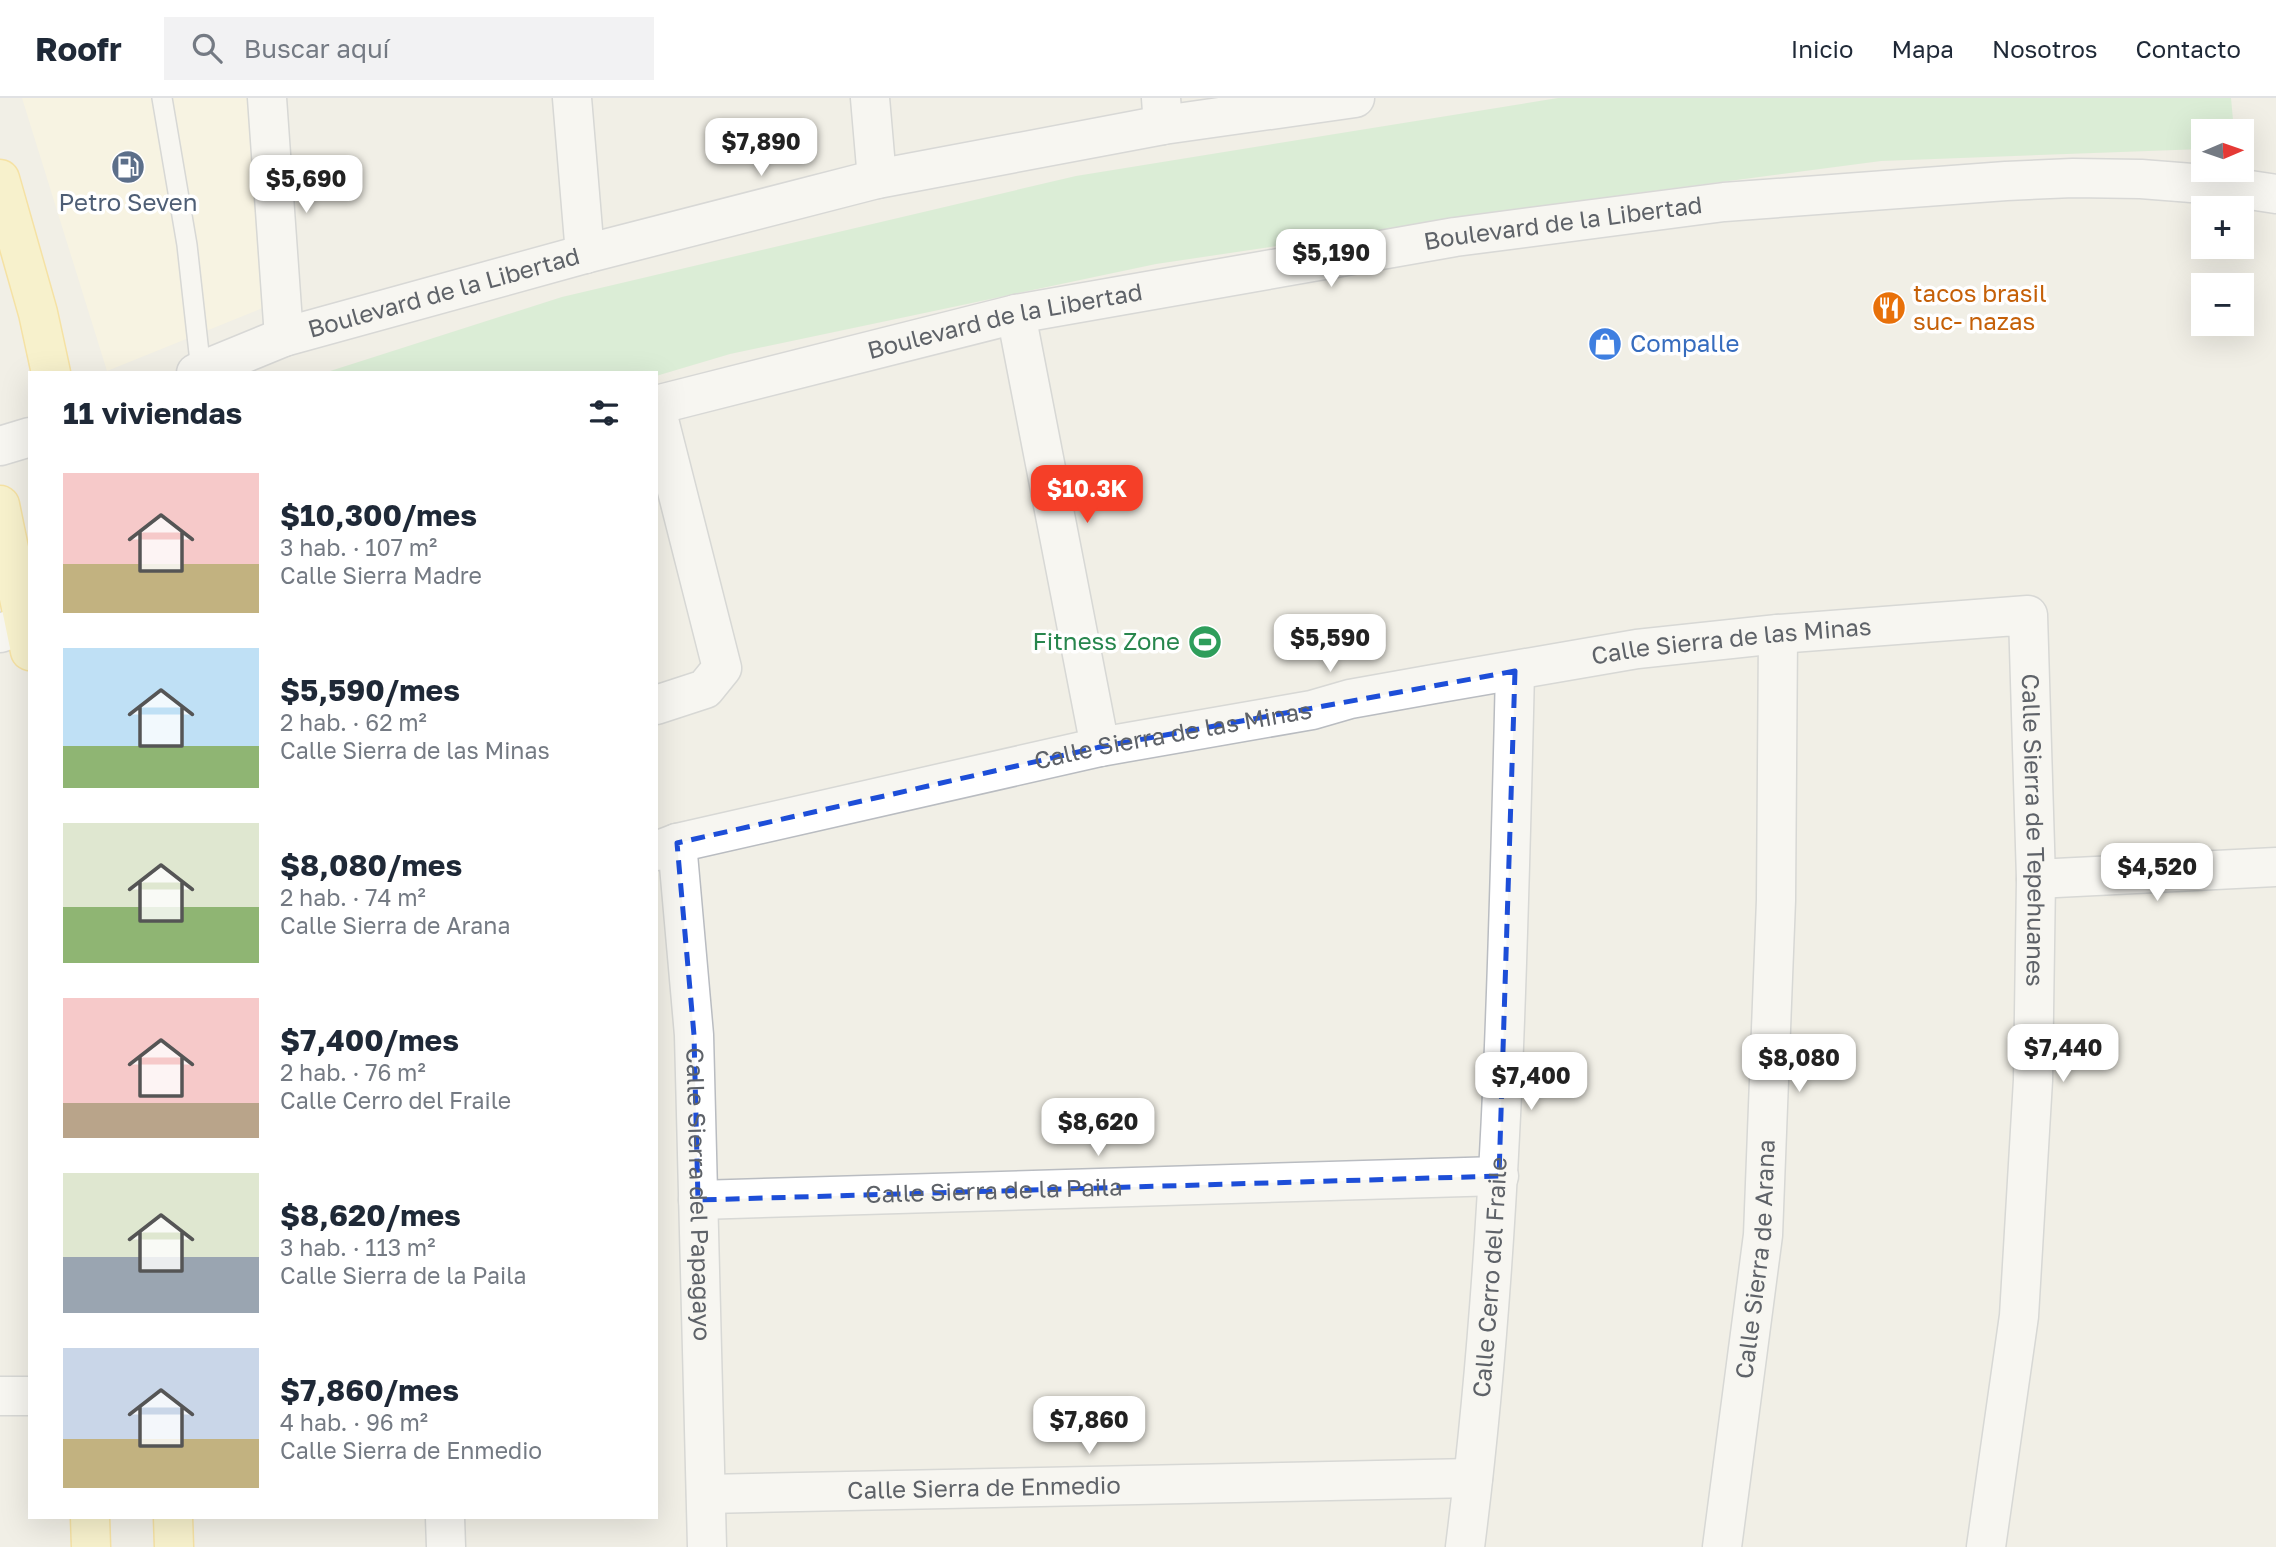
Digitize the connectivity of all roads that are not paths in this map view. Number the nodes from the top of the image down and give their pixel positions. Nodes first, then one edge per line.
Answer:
1 (162, 98) edge
2 (267, 98) edge
3 (572, 98) edge
4 (870, 98) edge
5 (1355, 98) edge
6 (1162, 111) edge
7 (0, 179) edge
8 (877, 179) junction
9 (2276, 194) edge
10 (585, 254) junction
11 (1016, 314) junction
12 (284, 337) junction
13 (51, 371) edge
14 (198, 371) edge
15 (200, 371) edge
16 (658, 405) edge
17 (658, 414) edge
18 (28, 438) edge
19 (0, 446) edge
20 (0, 505) edge
21 (2028, 615) joint
22 (21, 633) edge
23 (1778, 634) junction
24 (1515, 671) junction
25 (658, 704) edge
26 (1100, 747) junction
27 (667, 847) edge
28 (2276, 867) edge
29 (2036, 879) junction
30 (1499, 1177) junction
31 (698, 1200) junction
32 (0, 1396) edge
33 (28, 1396) edge
34 (1474, 1478) junction
35 (706, 1494) junction
36 (90, 1519) edge
37 (173, 1519) edge
38 (445, 1519) edge
39 (91, 1547) edge
40 (174, 1547) edge
41 (446, 1547) edge
42 (707, 1547) edge
43 (1465, 1547) edge
44 (1722, 1547) edge
45 (1986, 1547) edge

1 - 14 lane
2 - 12 street
3 - 10 street
4 - 8 street
5 - 6 street, Boulevard de la Libertad
6 - 8 street, Boulevard de la Libertad
7 - 13 main road
8 - 10 street, Boulevard de la Libertad
9 - 11 street, Boulevard de la Libertad
10 - 12 street, Boulevard de la Libertad
11 - 16 street, Boulevard de la Libertad
11 - 26 street
12 - 15 street, Boulevard de la Libertad
17 - 25 street
18 - 19 street
20 - 22 main road
21 - 23 street, Calle Sierra de las Minas
21 - 29 street, Calle Sierra de Tepehuanes
23 - 24 street, Calle Sierra de las Minas
23 - 44 street, Calle Sierra de Arana
24 - 26 street, Calle Sierra de las Minas
24 - 30 street, Calle Cerro del Fraile
26 - 27 street, Calle Sierra de las Minas
27 - 31 street, Calle Sierra del Papagayo
28 - 29 street
29 - 45 street, Calle Sierra de Tepehuanes
30 - 31 street, Calle Sierra de la Paila
30 - 34 street, Calle Cerro del Fraile
31 - 35 street, Calle Sierra del Papagayo
32 - 33 street
34 - 35 street, Calle Sierra de Enmedio
34 - 43 street, Calle Cerro del Fraile
35 - 42 street, Calle Sierra del Papagayo
36 - 39 main road
37 - 40 main road
38 - 41 street

